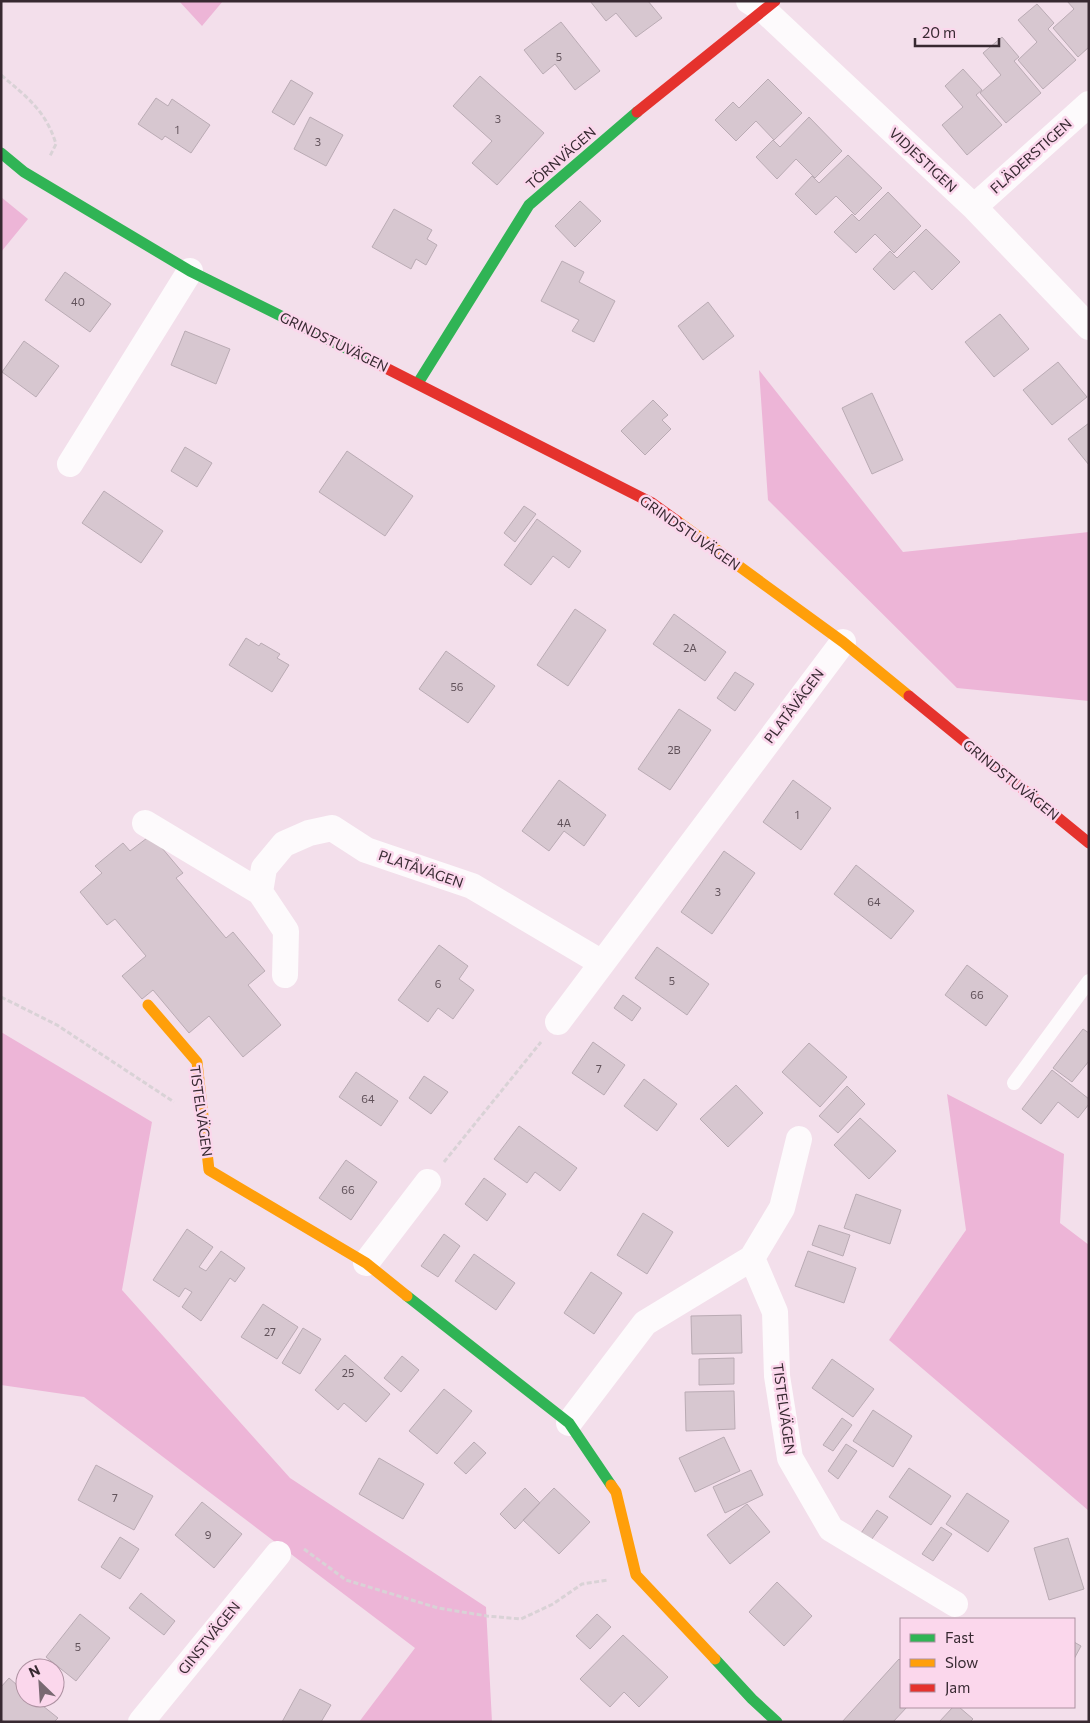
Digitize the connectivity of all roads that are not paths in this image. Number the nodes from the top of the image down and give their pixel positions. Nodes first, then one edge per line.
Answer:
1 (763, 4) edge
2 (1089, 104) edge
3 (1, 153) edge
4 (974, 207) junction
5 (190, 271) junction
6 (1089, 327) edge
7 (418, 383) junction
8 (70, 464) dead end
9 (843, 642) junction
10 (145, 823) dead end
11 (1089, 843) edge
12 (260, 892) junction
13 (602, 963) junction
14 (284, 975) dead end
15 (1089, 981) edge
16 (148, 1005) dead end
17 (558, 1022) road end
18 (1014, 1083) dead end
19 (799, 1139) dead end
20 (428, 1182) road end
21 (752, 1258) junction
22 (366, 1263) junction
23 (569, 1423) junction
24 (288, 1549) road end
25 (955, 1604) dead end
26 (141, 1722) edge
27 (777, 1722) edge

1 - 4 street, VIDJESTIGEN
1 - 7 street, TÖRNVÄGEN
2 - 4 street, FLÄDERSTIGEN
3 - 5 street, GRINDSTUVÄGEN
4 - 6 street, VIDJESTIGEN
5 - 7 street, GRINDSTUVÄGEN
5 - 8 street
7 - 9 street, GRINDSTUVÄGEN
9 - 11 street, GRINDSTUVÄGEN
9 - 13 street, PLATÅVÄGEN
10 - 12 street
12 - 13 street, PLATÅVÄGEN
12 - 14 street
13 - 17 street, PLATÅVÄGEN
15 - 18 lane
16 - 22 street, TISTELVÄGEN
19 - 21 street
20 - 22 street
21 - 23 street
21 - 25 street, TISTELVÄGEN
22 - 23 street, TISTELVÄGEN
23 - 27 street, TISTELVÄGEN
24 - 26 street, GINSTVÄGEN

